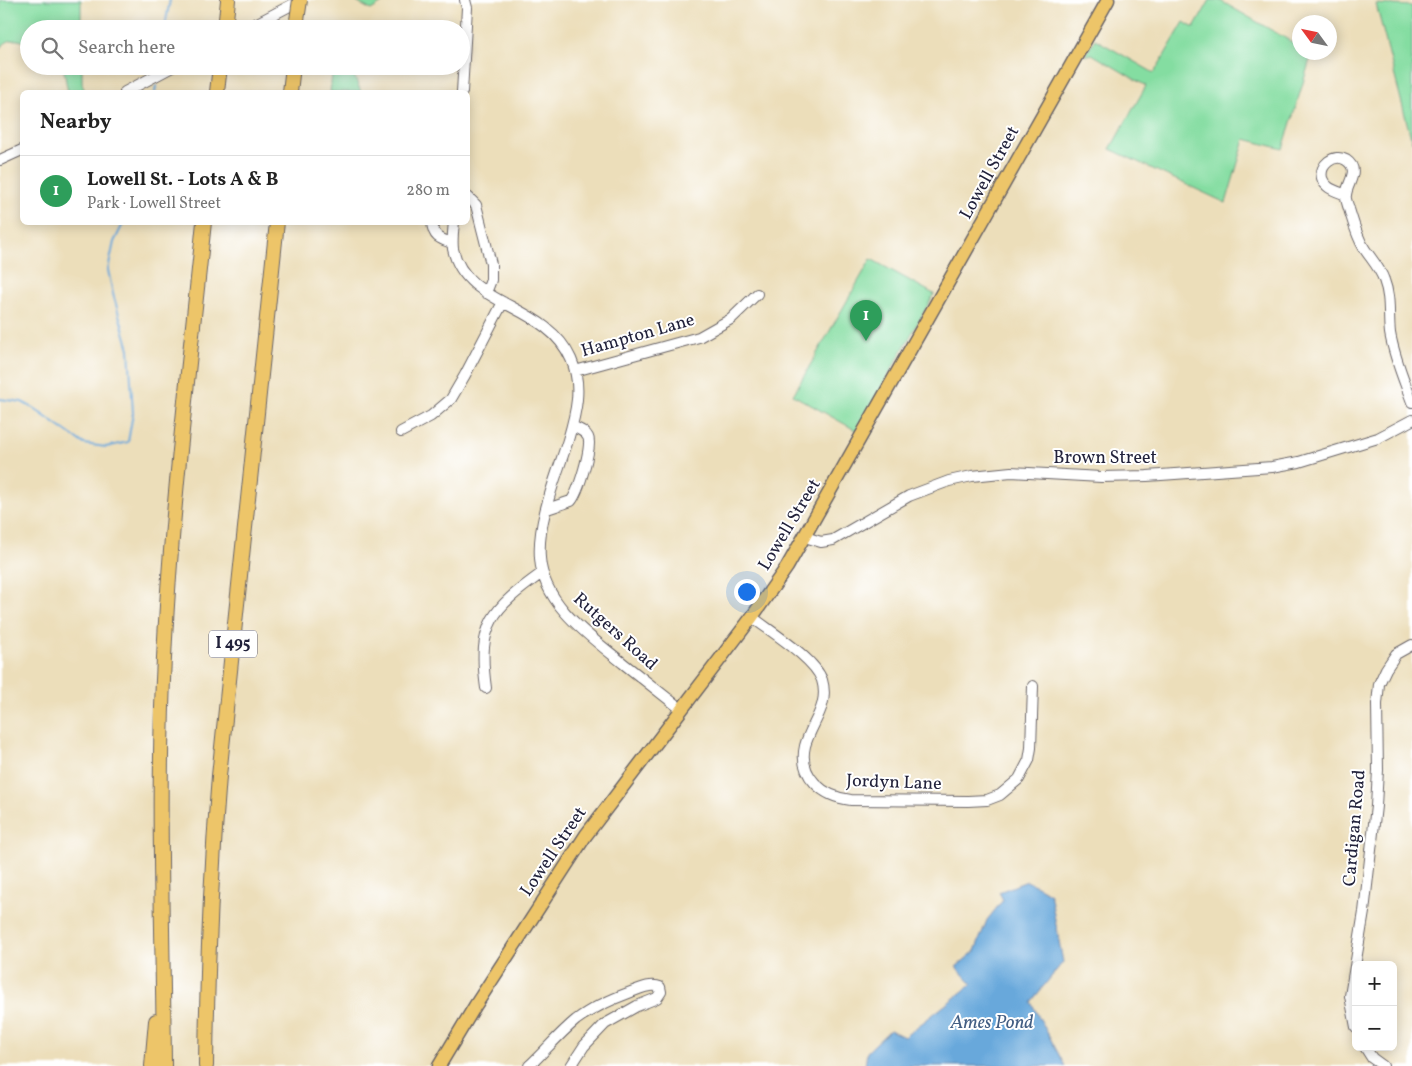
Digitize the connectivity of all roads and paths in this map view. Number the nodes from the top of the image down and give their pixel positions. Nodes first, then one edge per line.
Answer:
1 (228, 0) edge
2 (300, 0) edge
3 (465, 0) edge
4 (1108, 0) edge
5 (225, 20) edge
6 (263, 20) edge
7 (298, 20) edge
8 (466, 20) edge
9 (157, 75) edge
10 (219, 75) edge
11 (292, 75) edge
12 (463, 75) edge
13 (129, 90) edge
14 (218, 90) edge
15 (290, 90) edge
16 (462, 90) edge
17 (20, 151) edge
18 (0, 160) edge
19 (1346, 195) dead end
20 (470, 199) edge
21 (204, 225) edge
22 (277, 225) edge
23 (433, 225) edge
24 (454, 225) edge
25 (452, 243) junction
26 (486, 293) junction
27 (757, 294) dead end
28 (503, 302) junction
29 (575, 370) junction
30 (1412, 402) edge
31 (1412, 420) edge
32 (572, 426) junction
33 (401, 432) dead end
34 (547, 509) junction
35 (805, 537) junction
36 (542, 573) junction
37 (752, 617) junction
38 (1412, 645) edge
39 (1032, 686) dead end
40 (486, 688) dead end
41 (681, 709) junction
42 (163, 944) junction
43 (1352, 1006) edge
44 (1368, 1051) edge
45 (440, 1065) edge
46 (152, 1066) edge
47 (164, 1066) edge
48 (206, 1066) edge
49 (529, 1066) edge
50 (571, 1066) edge
51 (1383, 1066) edge

1 - 5 highway
2 - 6 street
2 - 7 highway, bridge
3 - 8 street
4 - 35 main road, Lowell Street
9 - 13 street
10 - 14 highway
11 - 15 highway
12 - 16 street
17 - 18 street
19 - 30 street
20 - 26 street
21 - 42 highway
22 - 48 highway, I 495
23 - 25 street
24 - 25 street, Rutgers Road
25 - 26 street, Rutgers Road
26 - 28 street, Rutgers Road
27 - 29 street, Hampton Lane
28 - 29 street, Rutgers Road
28 - 33 street
29 - 32 street, Rutgers Road
31 - 35 street, Brown Street
32 - 34 street, Rutgers Road
32 - 34 street
34 - 36 street, Rutgers Road
35 - 37 main road, Lowell Street
36 - 40 street
36 - 41 street, Rutgers Road
37 - 39 street, Jordyn Lane
37 - 41 main road, Lowell Street
38 - 43 street, Cardigan Road
41 - 45 main road, Lowell Street
42 - 46 highway
42 - 47 highway
44 - 51 street
49 - 50 street

